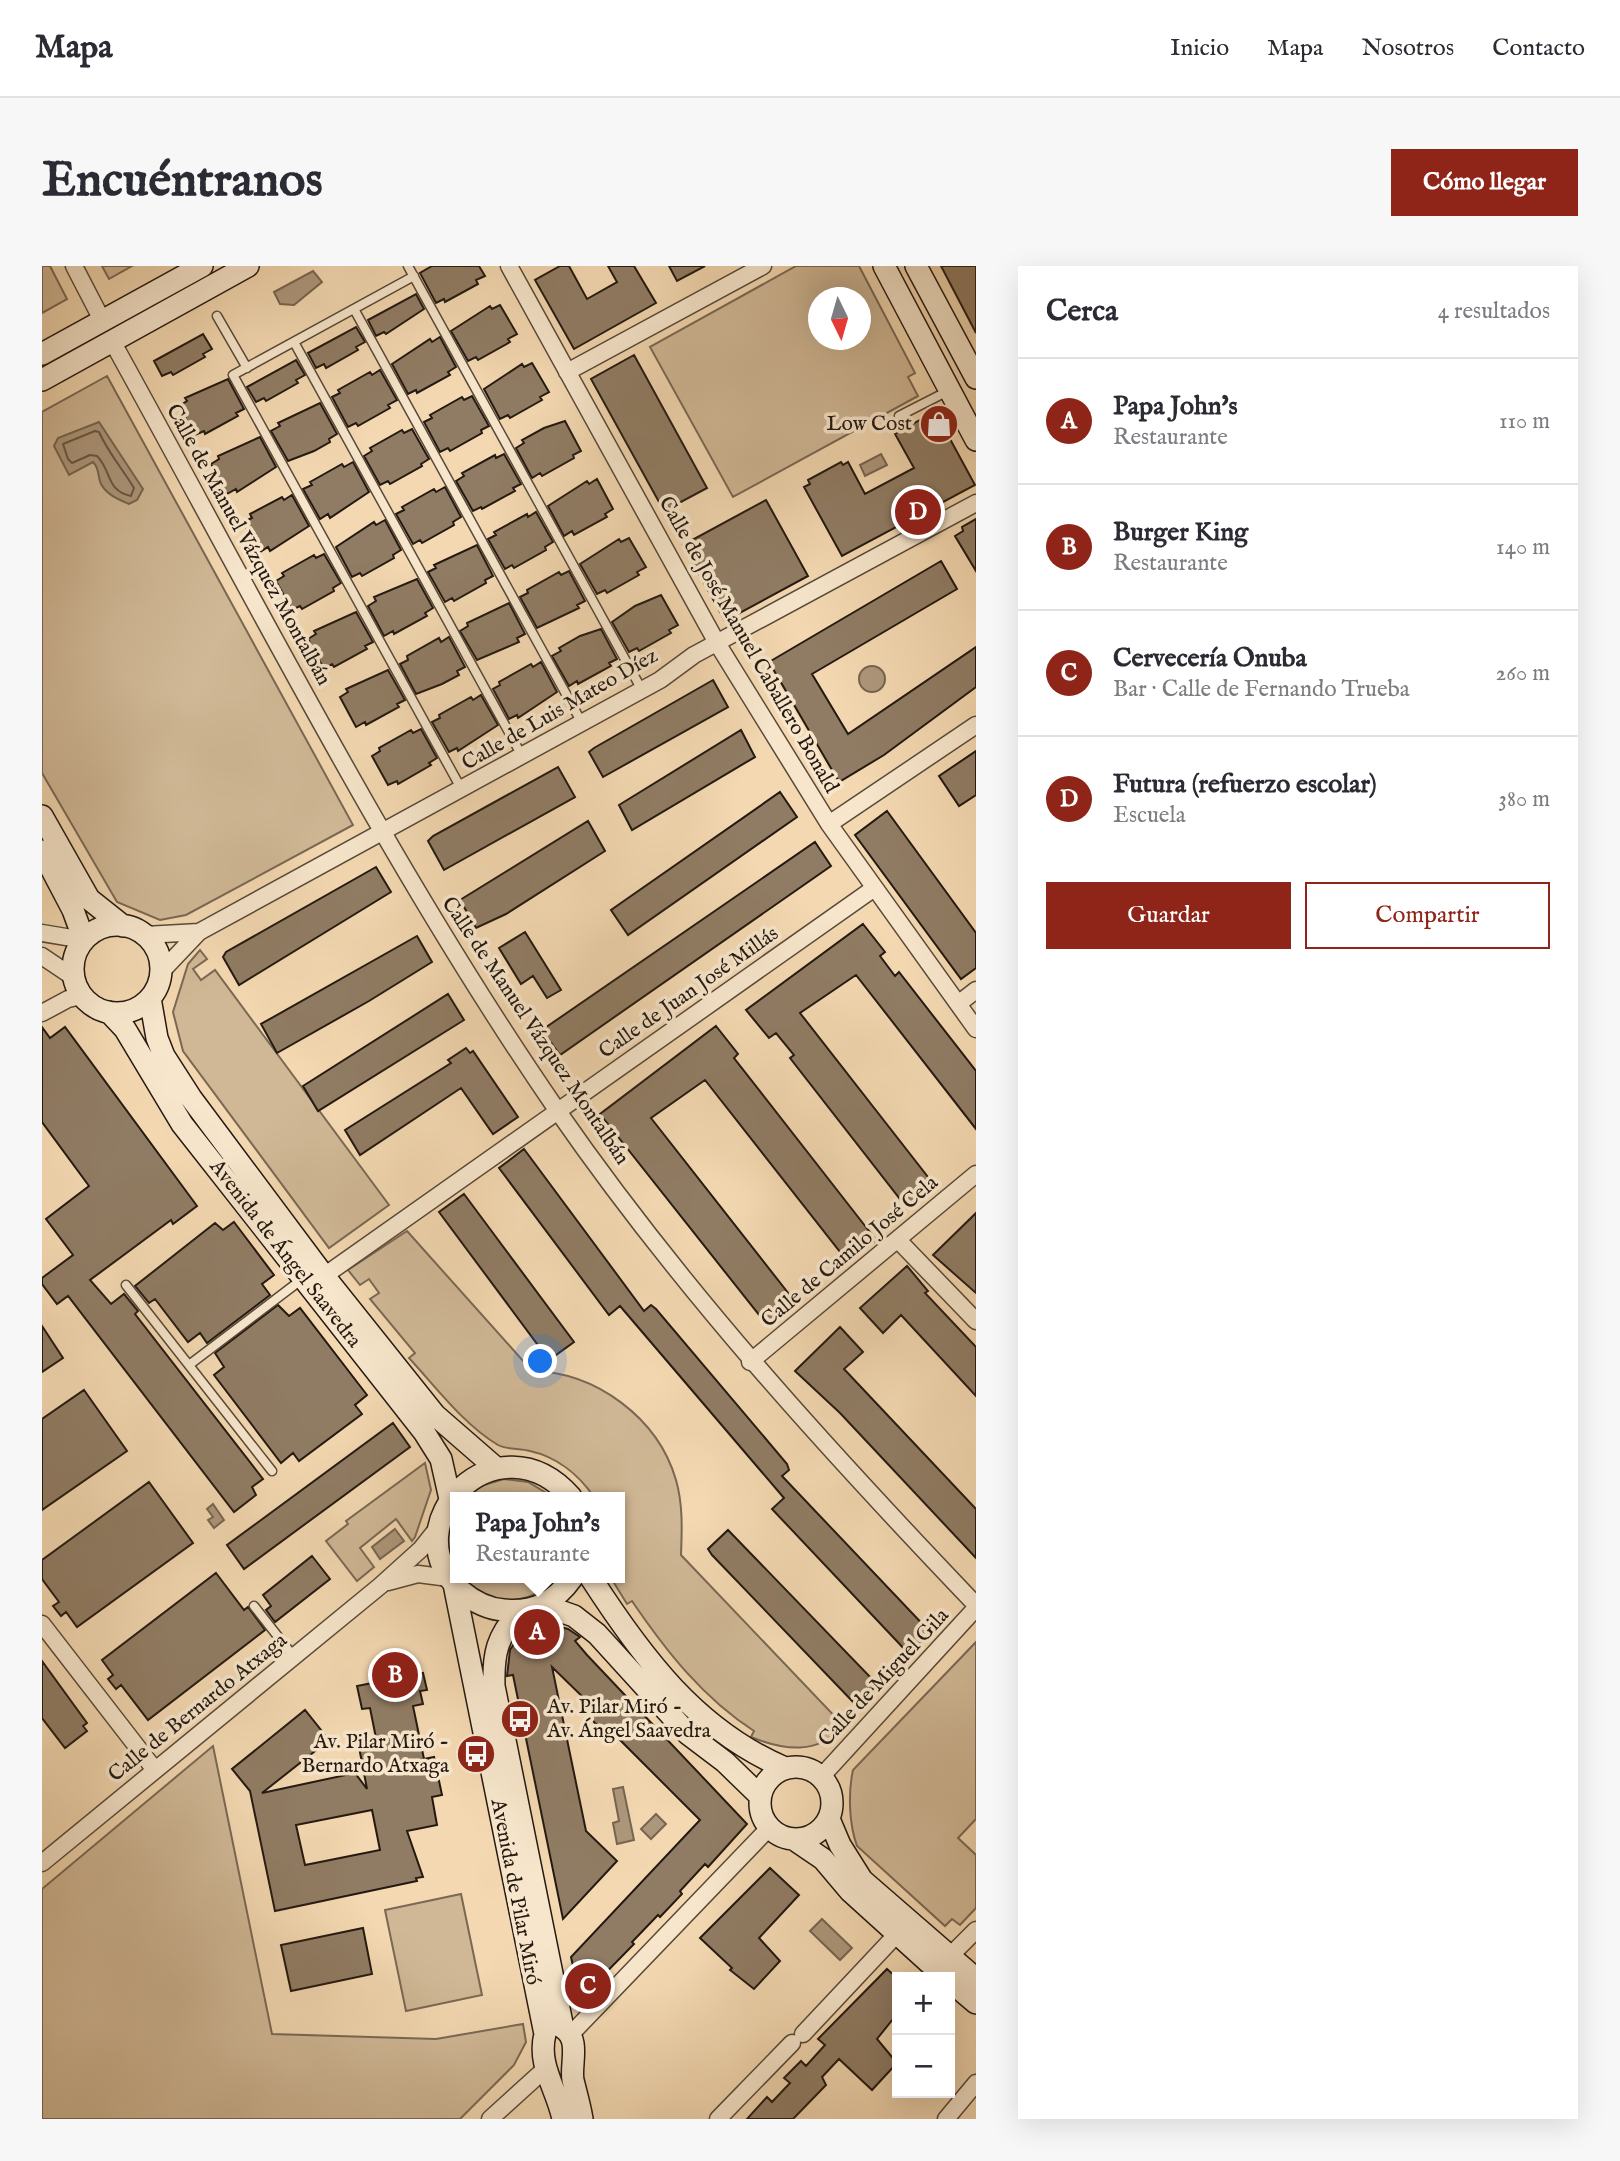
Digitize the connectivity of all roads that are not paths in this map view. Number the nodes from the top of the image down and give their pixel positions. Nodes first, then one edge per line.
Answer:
1 (74, 266) edge
2 (202, 266) edge
3 (248, 266) edge
4 (408, 266) edge
5 (509, 266) edge
6 (763, 266) edge
7 (884, 266) edge
8 (916, 266) edge
9 (414, 276) junction
10 (354, 309) junction
11 (217, 316) dead end
12 (102, 320) junction
13 (112, 341) junction
14 (294, 342) junction
15 (42, 354) edge
16 (247, 368) junction
17 (567, 372) junction
18 (976, 378) edge
19 (42, 380) edge
20 (950, 390) junction
21 (900, 416) dead end
22 (976, 440) edge
23 (976, 503) edge
24 (718, 643) junction
25 (642, 691) junction
26 (582, 724) junction
27 (976, 725) edge
28 (523, 756) junction
29 (462, 790) junction
30 (42, 816) edge
31 (829, 824) junction
32 (384, 833) junction
33 (42, 851) edge
34 (873, 889) junction
35 (123, 926) junction
36 (199, 932) junction
37 (42, 933) edge
38 (145, 935) junction
39 (84, 940) junction
40 (42, 956) edge
41 (160, 972) junction
42 (78, 986) junction
43 (976, 990) edge
44 (150, 998) junction
45 (958, 1004) junction
46 (109, 1012) junction
47 (42, 1013) edge
48 (976, 1029) edge
49 (557, 1110) junction
50 (976, 1174) edge
51 (898, 1240) junction
52 (314, 1277) junction
53 (126, 1285) dead end
54 (976, 1321) edge
55 (750, 1362) junction
56 (189, 1366) junction
57 (496, 1468) junction
58 (272, 1471) dead end
59 (458, 1492) edge
60 (566, 1492) edge
61 (450, 1499) joint
62 (440, 1525) junction
63 (450, 1579) edge
64 (450, 1581) edge
65 (451, 1583) edge
66 (453, 1583) edge
67 (568, 1583) edge
68 (594, 1583) edge
69 (380, 1586) junction
70 (543, 1605) junction
71 (254, 1606) dead end
72 (976, 1607) edge
73 (519, 1612) junction
74 (42, 1624) edge
75 (294, 1657) junction
76 (785, 1768) junction
77 (155, 1770) junction
78 (822, 1776) junction
79 (760, 1796) junction
80 (829, 1819) junction
81 (769, 1828) junction
82 (795, 1840) junction
83 (42, 1863) edge
84 (976, 1930) edge
85 (896, 1935) junction
86 (947, 1967) edge
87 (976, 1979) edge
88 (955, 1985) edge
89 (976, 2003) edge
90 (559, 2032) junction
91 (557, 2076) junction
92 (976, 2083) edge
93 (490, 2119) edge
94 (563, 2119) edge
95 (582, 2119) edge
96 (718, 2119) edge
97 (946, 2119) edge

1 - 12 street
2 - 12 street
3 - 13 street
4 - 9 lane
5 - 17 street, Calle de José Manuel Caballero Bonald
6 - 17 street
7 - 20 street
8 - 18 street
9 - 10 lane
9 - 25 lane
10 - 14 lane
10 - 26 lane
11 - 16 lane
12 - 15 street
13 - 19 street
13 - 32 street, Calle de Manuel Vázquez Montalbán
14 - 16 lane
14 - 28 lane
16 - 29 lane
17 - 24 street, Calle de José Manuel Caballero Bonald
20 - 21 lane
20 - 22 street
23 - 24 street, Calle de Luis Mateo Díez
24 - 25 street, Calle de Luis Mateo Díez
24 - 31 street, Calle de José Manuel Caballero Bonald
25 - 26 street, Calle de Luis Mateo Díez
26 - 28 street, Calle de Luis Mateo Díez
27 - 31 street
28 - 29 street, Calle de Luis Mateo Díez
29 - 32 street, Calle de Luis Mateo Díez
30 - 35 street
31 - 34 street, Calle de José Manuel Caballero Bonald
32 - 36 street, Calle de Luis Mateo Díez
32 - 49 street, Calle de Manuel Vázquez Montalbán
33 - 39 street
34 - 45 street, Calle de José Manuel Caballero Bonald
34 - 49 street, Calle de Juan José Millás
35 - 38 street
35 - 39 street
36 - 38 street, Calle de Luis Mateo Díez
36 - 41 street, Calle de Luis Mateo Díez
37 - 39 street
38 - 41 street
39 - 42 street
40 - 42 street
41 - 44 street
42 - 46 street
42 - 47 street
43 - 45 street
44 - 46 street
44 - 52 street, Avenida de Ángel Saavedra
45 - 48 street, Calle de José Manuel Caballero Bonald
46 - 52 street, Avenida de Ángel Saavedra
49 - 52 street, Calle de Juan José Millás
49 - 55 street, Calle de Manuel Vázquez Montalbán
50 - 51 street, Calle de Camilo José Cela
51 - 54 street
51 - 55 street, Calle de Camilo José Cela
52 - 56 lane
52 - 57 street, Avenida de Ángel Saavedra
52 - 61 street, Avenida de Ángel Saavedra
53 - 56 lane
55 - 72 street, Calle de Manuel Vázquez Montalbán
56 - 58 lane
57 - 59 street
57 - 60 street
61 - 62 street
62 - 63 street, Avenida de Pilar Miró
62 - 69 street, Calle de Bernardo Atxaga
64 - 69 street, Calle de Bernardo Atxaga
65 - 90 street, Avenida de Pilar Miró
66 - 73 street
67 - 70 street
68 - 76 street
69 - 75 street, Calle de Bernardo Atxaga
70 - 73 street
70 - 79 street
71 - 75 lane
72 - 78 street, Calle de Miguel Gila
73 - 90 street, Avenida de Pilar Miró
74 - 77 street
75 - 77 street, Calle de Bernardo Atxaga
76 - 78 street
76 - 79 street
77 - 83 street, Calle de Bernardo Atxaga
78 - 80 street
79 - 81 street
80 - 82 street
80 - 86 street
81 - 82 street
81 - 90 street
82 - 85 street
84 - 86 street
85 - 86 street
85 - 96 street
86 - 87 street
88 - 89 street
90 - 91 street
90 - 91 street
91 - 93 street
91 - 94 street
91 - 95 street
92 - 97 street

